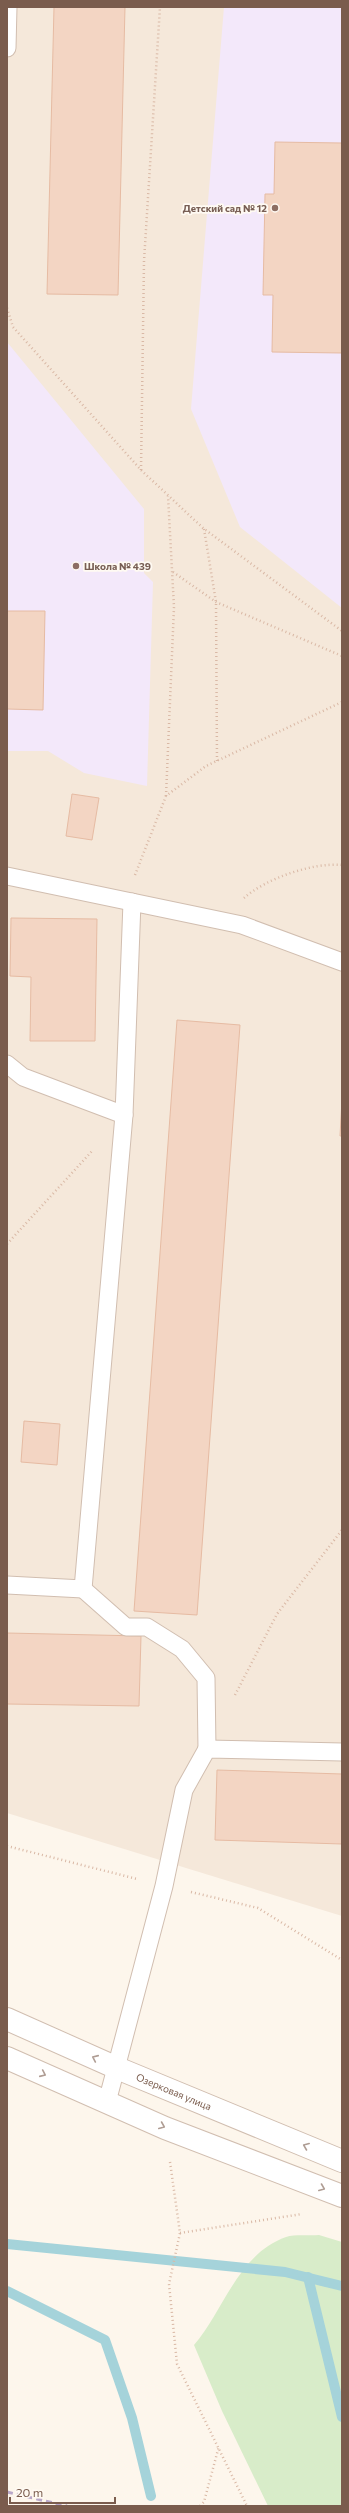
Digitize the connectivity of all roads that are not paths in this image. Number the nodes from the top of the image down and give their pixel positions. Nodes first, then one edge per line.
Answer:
1 (8, 7) edge
2 (7, 43) edge
3 (7, 48) edge
4 (7, 876) edge
5 (132, 902) junction
6 (342, 962) edge
7 (7, 1064) edge
8 (124, 1115) junction
9 (7, 1584) edge
10 (83, 1588) junction
11 (207, 1748) junction
12 (342, 1752) edge
13 (7, 2019) edge
14 (7, 2058) edge
15 (117, 2068) junction
16 (107, 2102) junction
17 (342, 2161) edge
18 (342, 2196) edge

1 - 2 lane
2 - 3 lane
4 - 5 lane
5 - 6 lane
5 - 8 lane
7 - 8 lane
8 - 10 lane
9 - 10 lane
10 - 11 lane
11 - 12 lane
11 - 15 lane
15 -> 13 street, Озерковая улица
14 -> 16 street
15 - 16 lane
17 -> 15 street, Озерковая улица
16 -> 18 street

